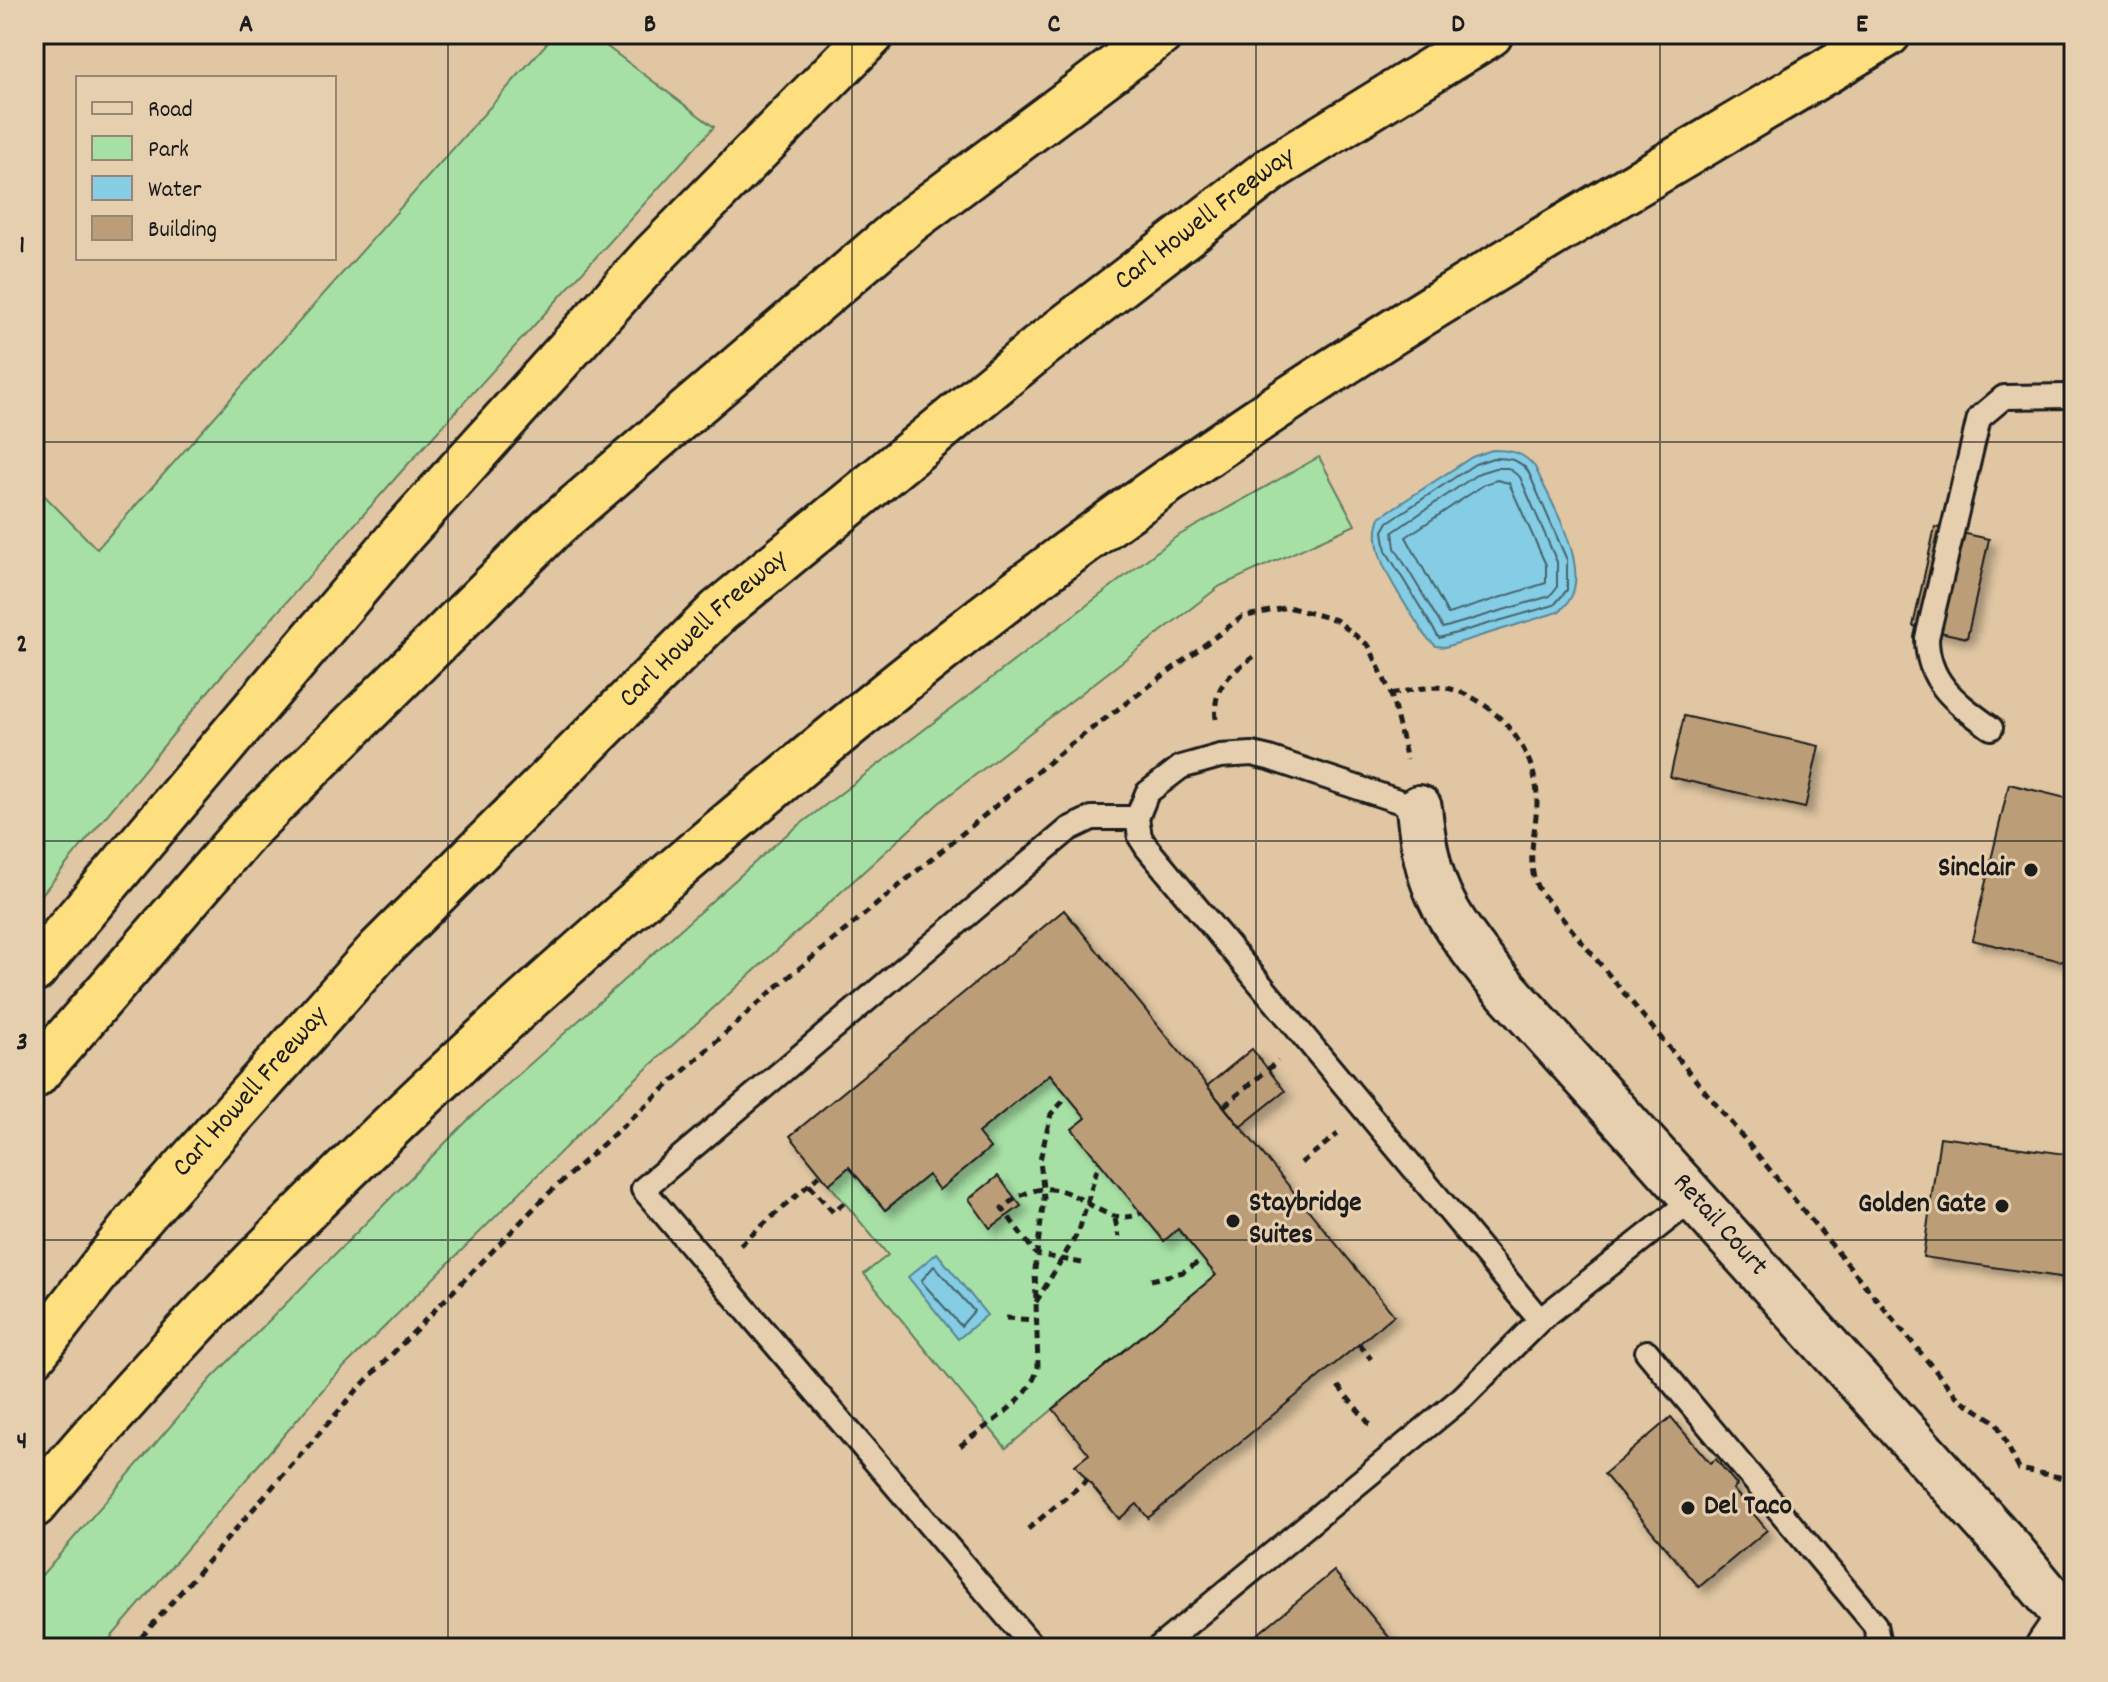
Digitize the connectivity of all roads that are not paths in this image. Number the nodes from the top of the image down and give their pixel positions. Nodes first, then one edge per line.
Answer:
1 (872, 34) edge
2 (1160, 34) edge
3 (1490, 34) edge
4 (1888, 34) edge
5 (2068, 396) dead end
6 (1991, 728) dead end
7 (1419, 808) joint
8 (1137, 818) junction
9 (34, 970) edge
10 (34, 1076) edge
11 (1693, 1199) junction
12 (1540, 1320) junction
13 (1647, 1352) dead end
14 (34, 1354) edge
15 (34, 1505) edge
16 (2063, 1626) edge
17 (1034, 1648) edge
18 (1158, 1648) edge
19 (1880, 1648) edge

1 - 9 highway
2 - 10 highway
3 - 14 highway, Carl Howell Freeway
4 - 15 highway
5 - 6 lane
7 - 8 lane
7 - 11 street, Retail Court
8 - 12 lane
8 - 17 lane
11 - 12 lane
11 - 16 street, Retail Court
12 - 18 lane
13 - 19 lane

